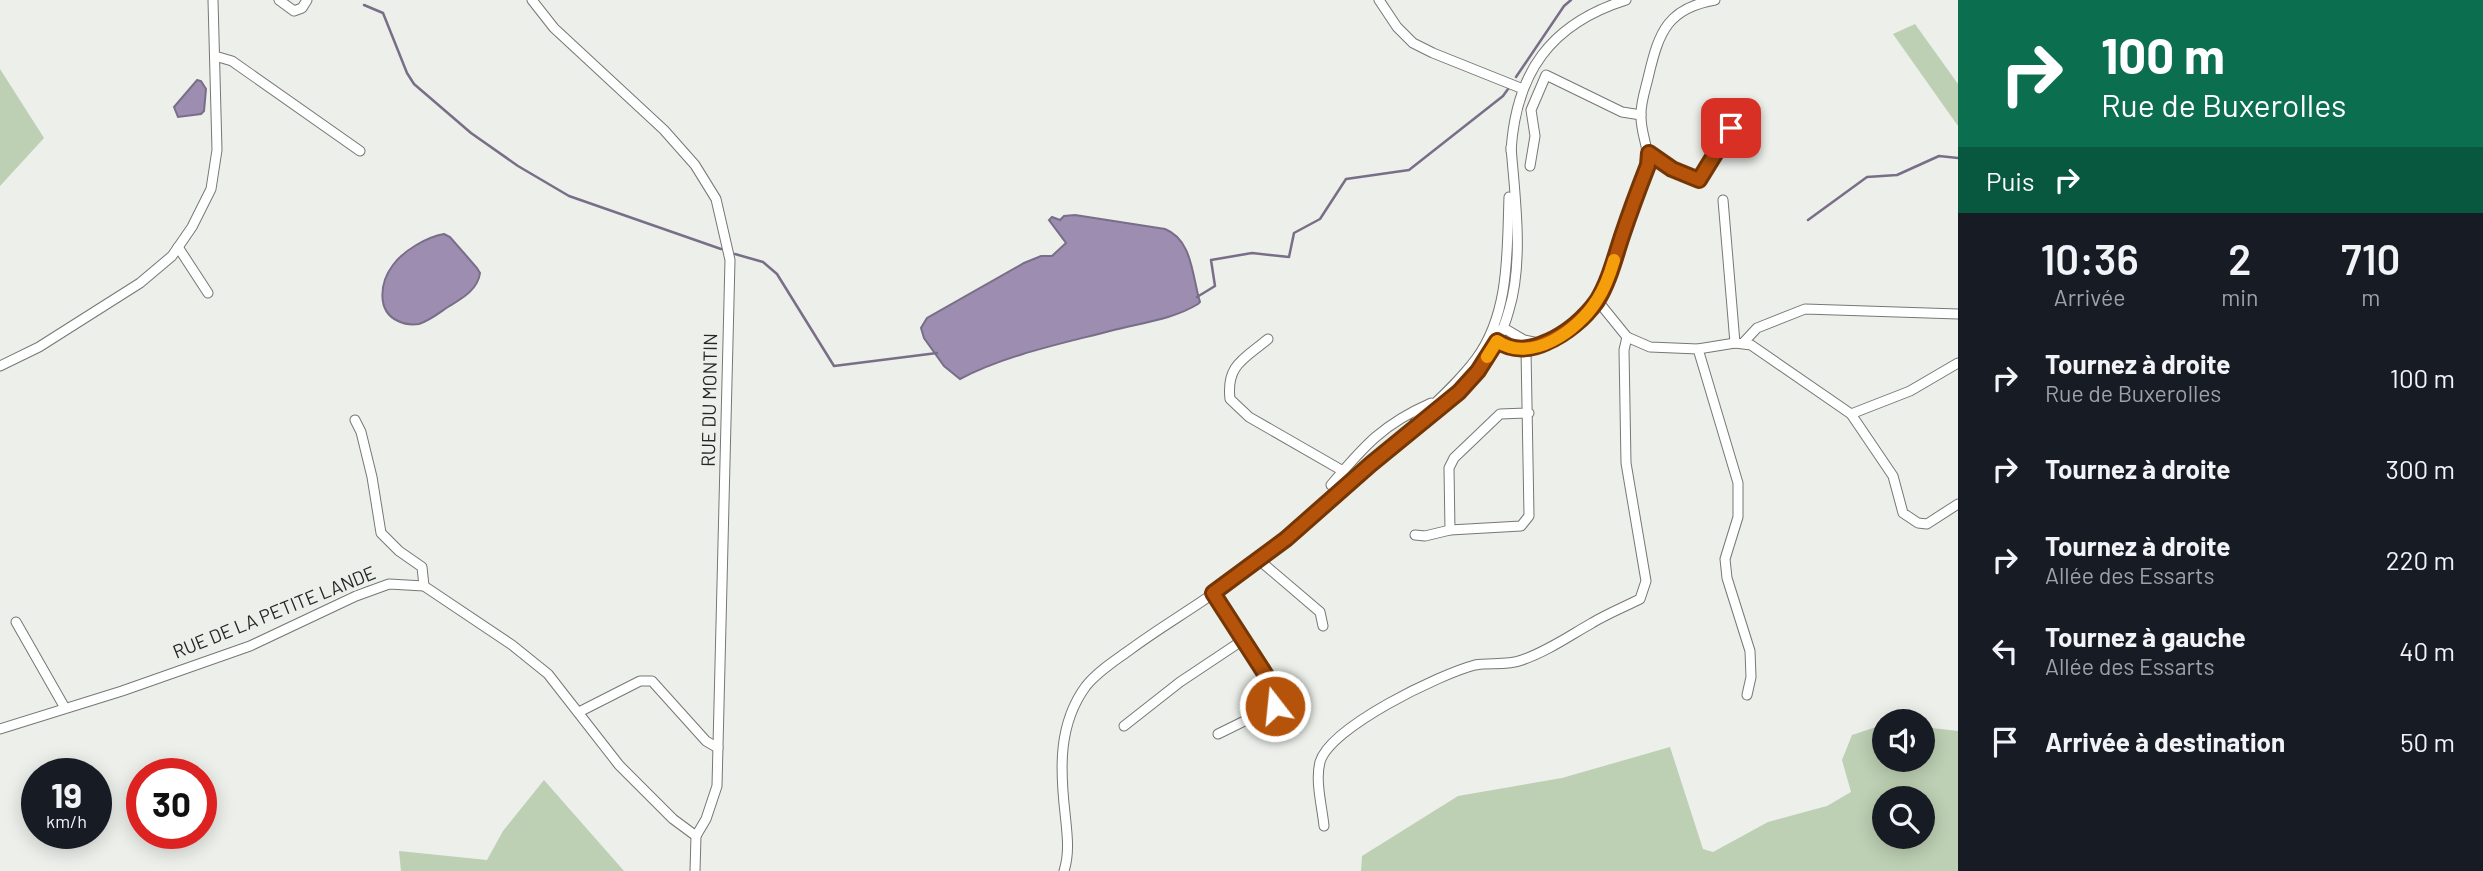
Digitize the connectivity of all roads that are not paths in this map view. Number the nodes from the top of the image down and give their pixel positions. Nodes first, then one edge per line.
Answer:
1 (213, 0) edge
2 (279, 0) edge
3 (307, 0) edge
4 (532, 0) edge
5 (1379, 0) edge
6 (1626, 0) edge
7 (1715, 0) edge
8 (215, 55) junction
9 (1523, 89) junction
10 (1713, 114) dead end
11 (1641, 115) junction
12 (360, 152) dead end
13 (1649, 153) junction
14 (1530, 166) dead end
15 (1723, 200) dead end
16 (178, 247) junction
17 (208, 293) dead end
18 (1597, 300) junction
19 (1958, 314) edge
20 (1497, 330) junction
21 (1627, 337) junction
22 (1268, 340) dead end
23 (1497, 341) junction
24 (1739, 343) junction
25 (1543, 344) junction
26 (1698, 349) junction
27 (1526, 350) junction
28 (1958, 363) edge
29 (0, 366) edge
30 (1437, 401) junction
31 (1529, 413) junction
32 (1851, 414) junction
33 (355, 420) dead end
34 (1360, 450) junction
35 (1371, 464) junction
36 (1343, 471) junction
37 (1331, 485) dead end
38 (1958, 504) edge
39 (1450, 530) junction
40 (1415, 535) dead end
41 (1259, 560) junction
42 (424, 586) junction
43 (1213, 593) junction
44 (16, 622) dead end
45 (1324, 626) dead end
46 (1243, 640) junction
47 (1747, 695) dead end
48 (65, 708) junction
49 (579, 712) junction
50 (1124, 726) dead end
51 (0, 729) edge
52 (1218, 734) dead end
53 (718, 748) junction
54 (1324, 826) dead end
55 (696, 836) junction
56 (695, 871) edge
57 (1063, 871) edge

1 - 8 street
2 - 3 street
4 - 53 street, RUE DU MONTIN
5 - 9 street
6 - 9 street
7 - 11 street
8 - 12 street
8 - 16 street
9 - 20 street
10 - 13 street
11 - 13 street
11 - 14 street
13 - 18 street
15 - 24 street
16 - 17 street
16 - 29 street
18 - 21 street
18 - 25 street
19 - 24 street
20 - 23 street
20 - 25 street
20 - 30 street
21 - 26 street
21 - 54 street
22 - 36 street
23 - 27 street
23 - 35 street
24 - 26 street
24 - 32 street
25 - 27 street
26 - 47 street
27 - 31 street
28 - 32 street
30 - 34 street
30 - 35 street
31 - 39 street
31 - 39 street
32 - 38 street
33 - 42 street
34 - 35 street
34 - 36 street
35 - 41 street
36 - 37 street
39 - 40 street
41 - 43 street
41 - 45 street
42 - 48 street, RUE DE LA PETITE LANDE
42 - 49 street
43 - 46 street
43 - 57 street
44 - 48 street
46 - 50 street
46 - 52 street
48 - 51 street, RUE DE LA PETITE LANDE
49 - 53 street
49 - 55 street
53 - 55 street, RUE DU MONTIN
55 - 56 street, RUE DU MONTIN

